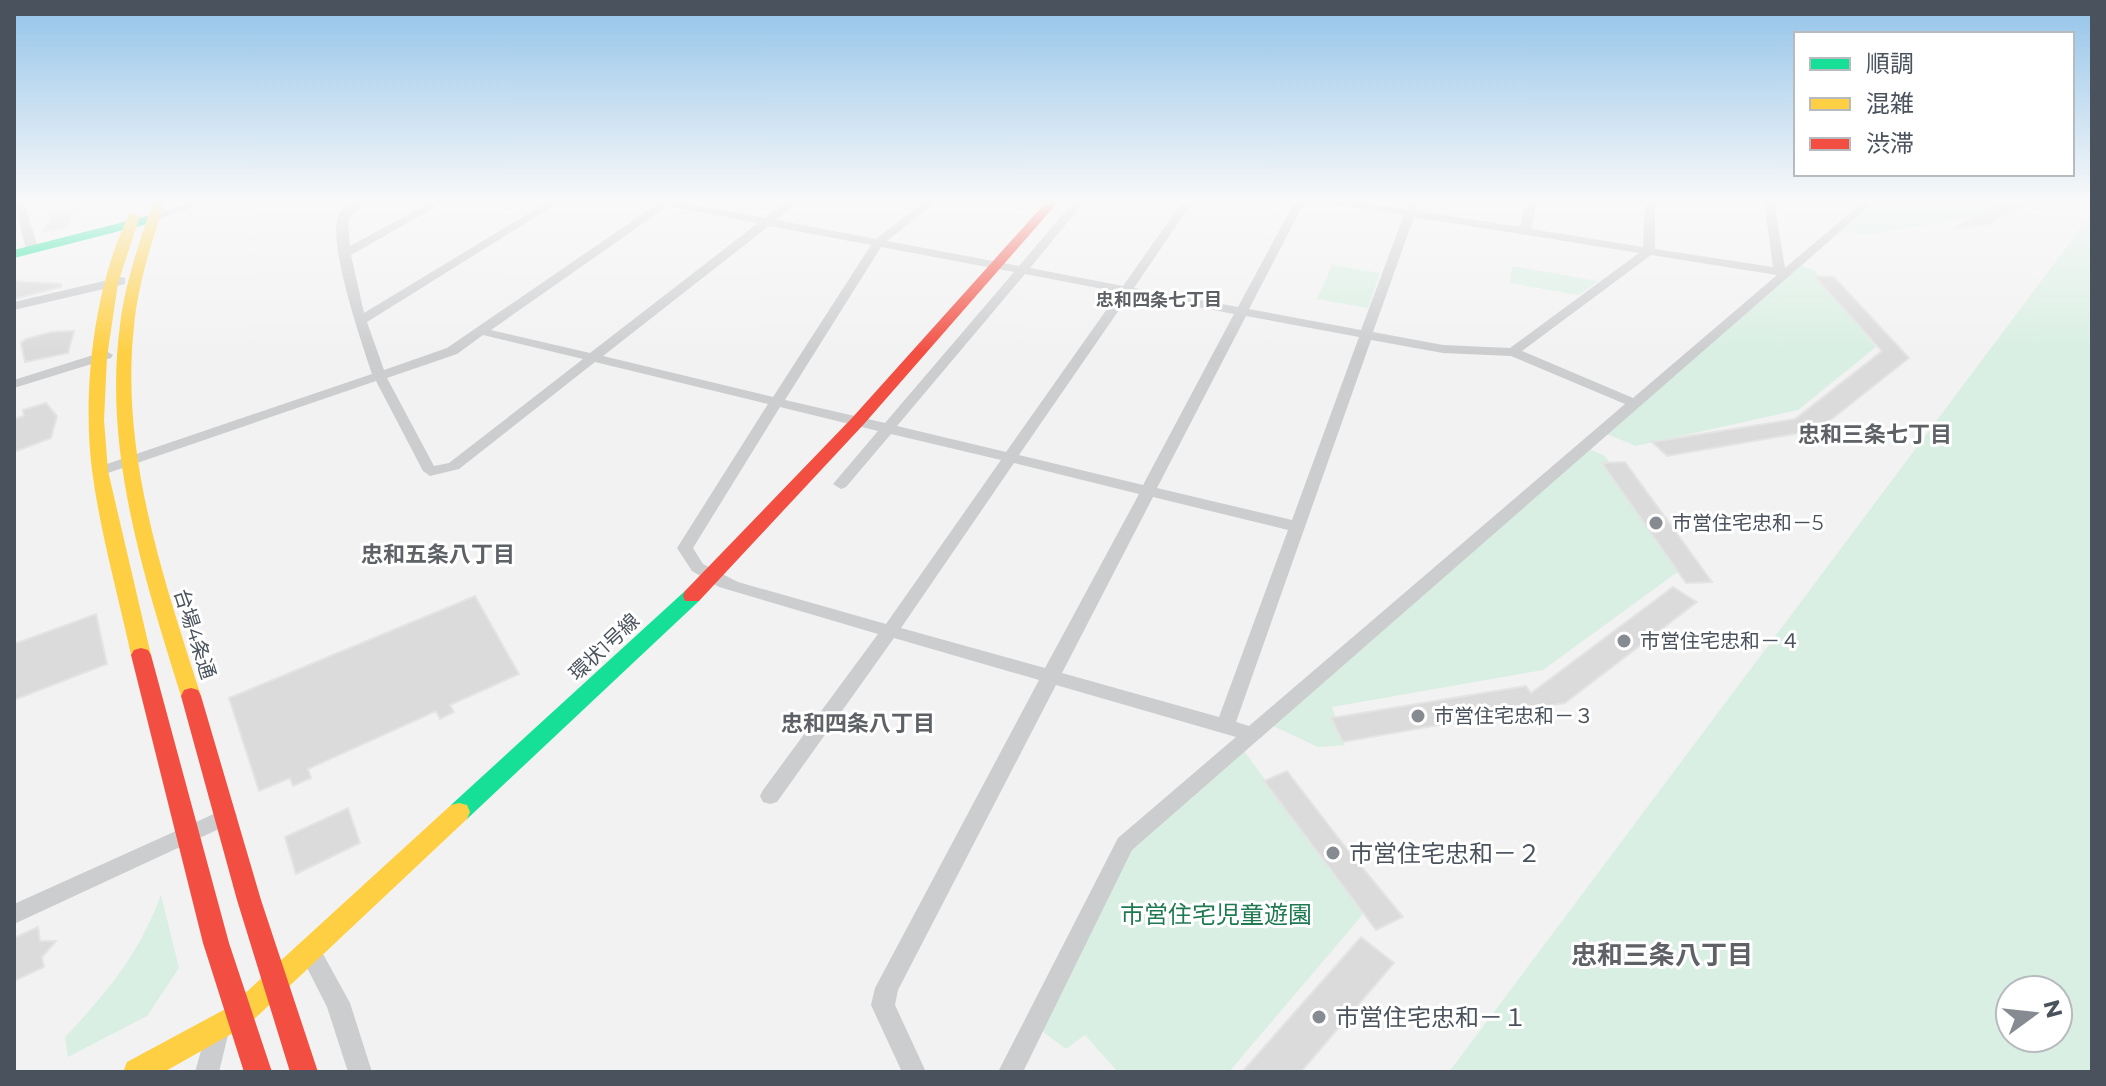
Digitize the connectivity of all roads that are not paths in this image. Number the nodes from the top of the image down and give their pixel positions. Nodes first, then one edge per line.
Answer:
1 (121, 252) edge
2 (143, 252) edge
3 (349, 252) edge
4 (473, 252) edge
5 (594, 252) edge
6 (728, 252) edge
7 (873, 252) edge
8 (926, 252) edge
9 (1009, 252) edge
10 (1037, 252) edge
11 (1153, 252) edge
12 (1274, 252) edge
13 (1396, 252) edge
14 (1648, 252) edge
15 (1653, 252) edge
16 (1780, 252) edge
17 (1809, 252) edge
18 (345, 254) joint
19 (996, 266) junction
20 (1021, 270) junction
21 (1784, 272) junction
22 (135, 279) junction
23 (111, 283) junction
24 (1127, 290) junction
25 (14, 306) edge
26 (1244, 311) junction
27 (360, 321) junction
28 (481, 331) junction
29 (1366, 335) junction
30 (123, 349) junction
31 (1513, 352) junction
32 (100, 357) junction
33 (592, 358) junction
34 (380, 377) junction
35 (14, 384) edge
36 (775, 402) junction
37 (1636, 404) junction
38 (858, 421) junction
39 (888, 429) junction
40 (1008, 459) junction
41 (128, 462) junction
42 (100, 471) junction
43 (841, 484) dead end
44 (1149, 492) junction
45 (1298, 527) junction
46 (710, 577) junction
47 (890, 631) junction
48 (1048, 676) junction
49 (1225, 728) junction
50 (1252, 734) junction
51 (770, 796) dead end
52 (228, 815) junction
53 (188, 834) junction
54 (14, 914) edge
55 (309, 950) junction
56 (276, 981) junction
57 (240, 1015) junction
58 (217, 1030) junction
59 (137, 1072) edge
60 (207, 1072) edge
61 (258, 1072) edge
62 (304, 1072) edge
63 (360, 1072) edge
64 (914, 1072) edge
65 (1010, 1072) edge

1 - 23 main road
2 - 22 main road, 台場4条通
3 - 18 street
4 - 27 street
5 - 28 street
6 - 33 street
7 - 36 street
8 - 19 street
9 - 19 main road, 環状1号線
10 - 20 street
11 - 24 street
12 - 26 street
13 - 29 street
14 - 31 street
15 - 21 street
16 - 21 street
17 - 21 street
18 - 27 street
19 - 20 street
19 - 38 main road, 環状1号線
20 - 24 street
20 - 39 street
21 - 37 street
22 - 23 street
22 - 30 main road, 台場4条通
23 - 25 street
23 - 32 main road
24 - 26 street
24 - 40 street
26 - 29 street
26 - 44 street
27 - 34 street
28 - 33 street
28 - 34 street
29 - 31 street
29 - 45 street
30 - 32 street
30 - 41 main road, 台場4条通
31 - 37 street
32 - 35 street
32 - 42 main road
33 - 34 street
33 - 36 street
34 - 41 street
36 - 38 street
36 - 46 street
37 - 50 street
38 - 39 street
38 - 46 main road, 環状1号線
39 - 40 street
39 - 43 street
40 - 44 street
40 - 47 street
41 - 42 street
41 - 52 main road, 台場4条通
42 - 53 main road
44 - 45 street
44 - 48 street
45 - 49 street
46 - 47 street
46 - 55 main road, 環状1号線
47 - 48 street
47 - 51 street
48 - 49 street
48 - 64 street
49 - 50 street
50 - 65 street
52 - 53 street
52 - 56 main road, 台場4条通
53 - 54 street
53 - 57 main road
55 - 56 main road, 環状1号線
55 - 63 street
56 - 57 main road, 環状1号線
56 - 62 main road, 台場4条通
57 - 58 main road, 環状1号線
57 - 61 main road
58 - 59 main road, 環状1号線
58 - 60 street

